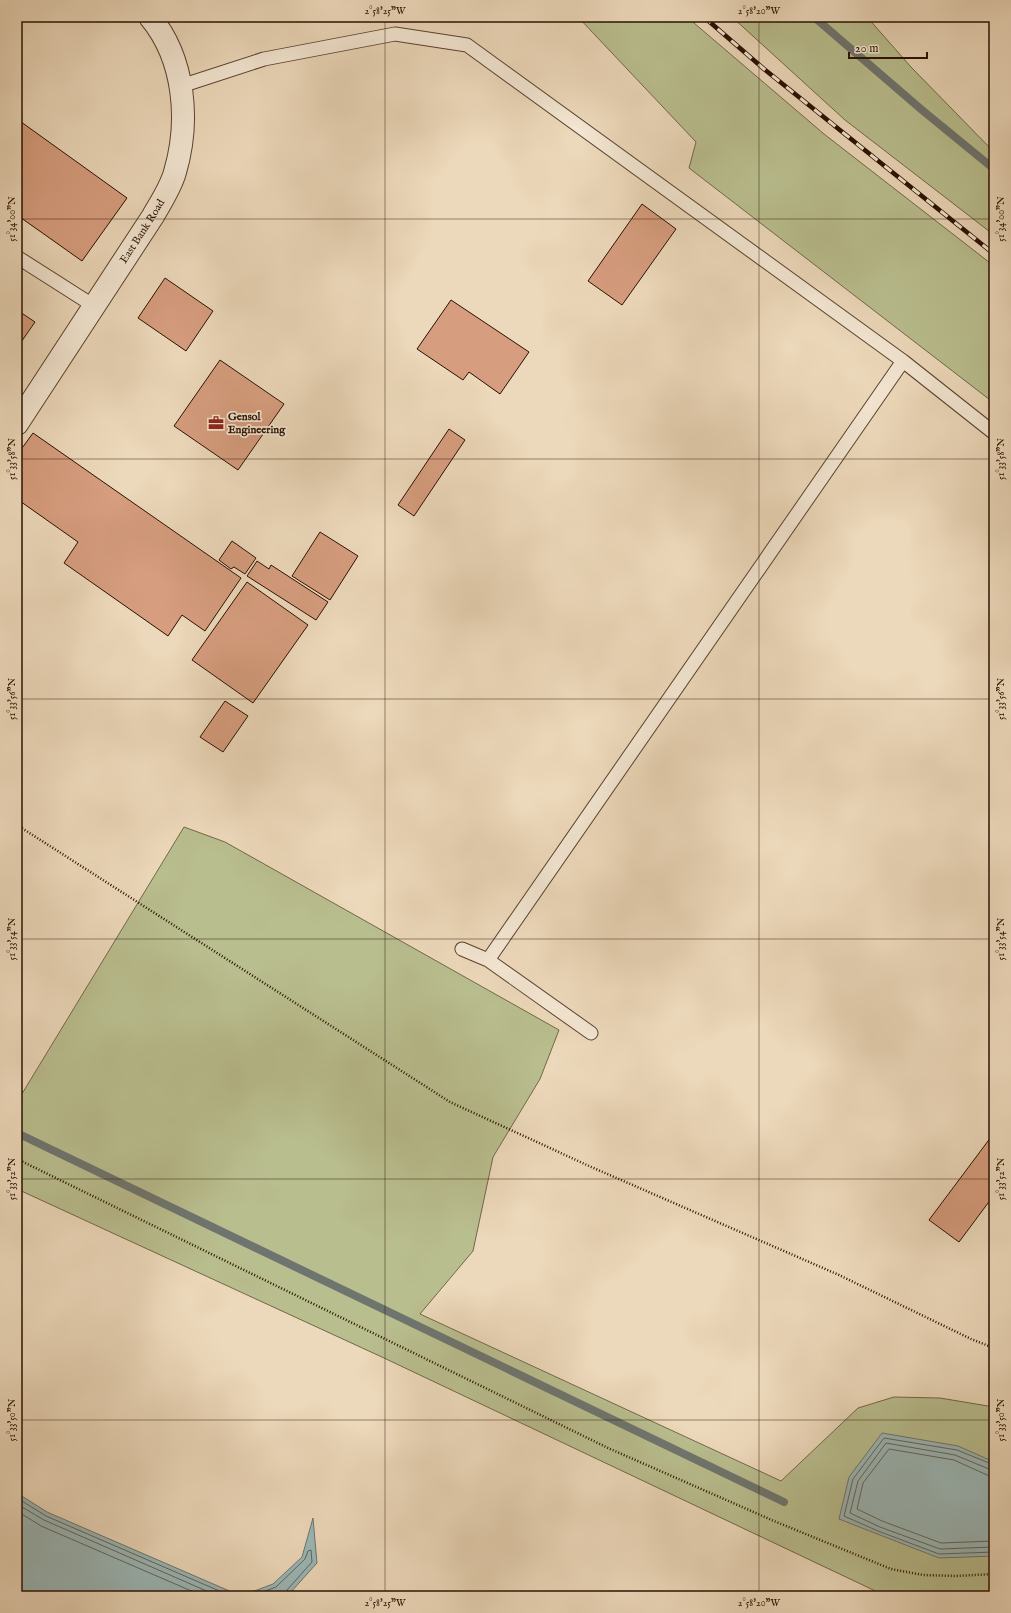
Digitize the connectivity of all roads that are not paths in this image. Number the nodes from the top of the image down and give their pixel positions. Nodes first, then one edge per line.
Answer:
1 (150, 17) edge
2 (181, 86) junction
3 (17, 257) edge
4 (94, 306) junction
5 (903, 360) junction
6 (17, 424) edge
7 (994, 433) edge
8 (462, 949) dead end
9 (488, 960) junction
10 (591, 1033) dead end

1 - 2 street, East Bank Road
2 - 4 street, East Bank Road
2 - 5 lane
3 - 4 lane
4 - 6 street, East Bank Road
5 - 7 lane
5 - 9 lane
8 - 9 lane
9 - 10 lane

